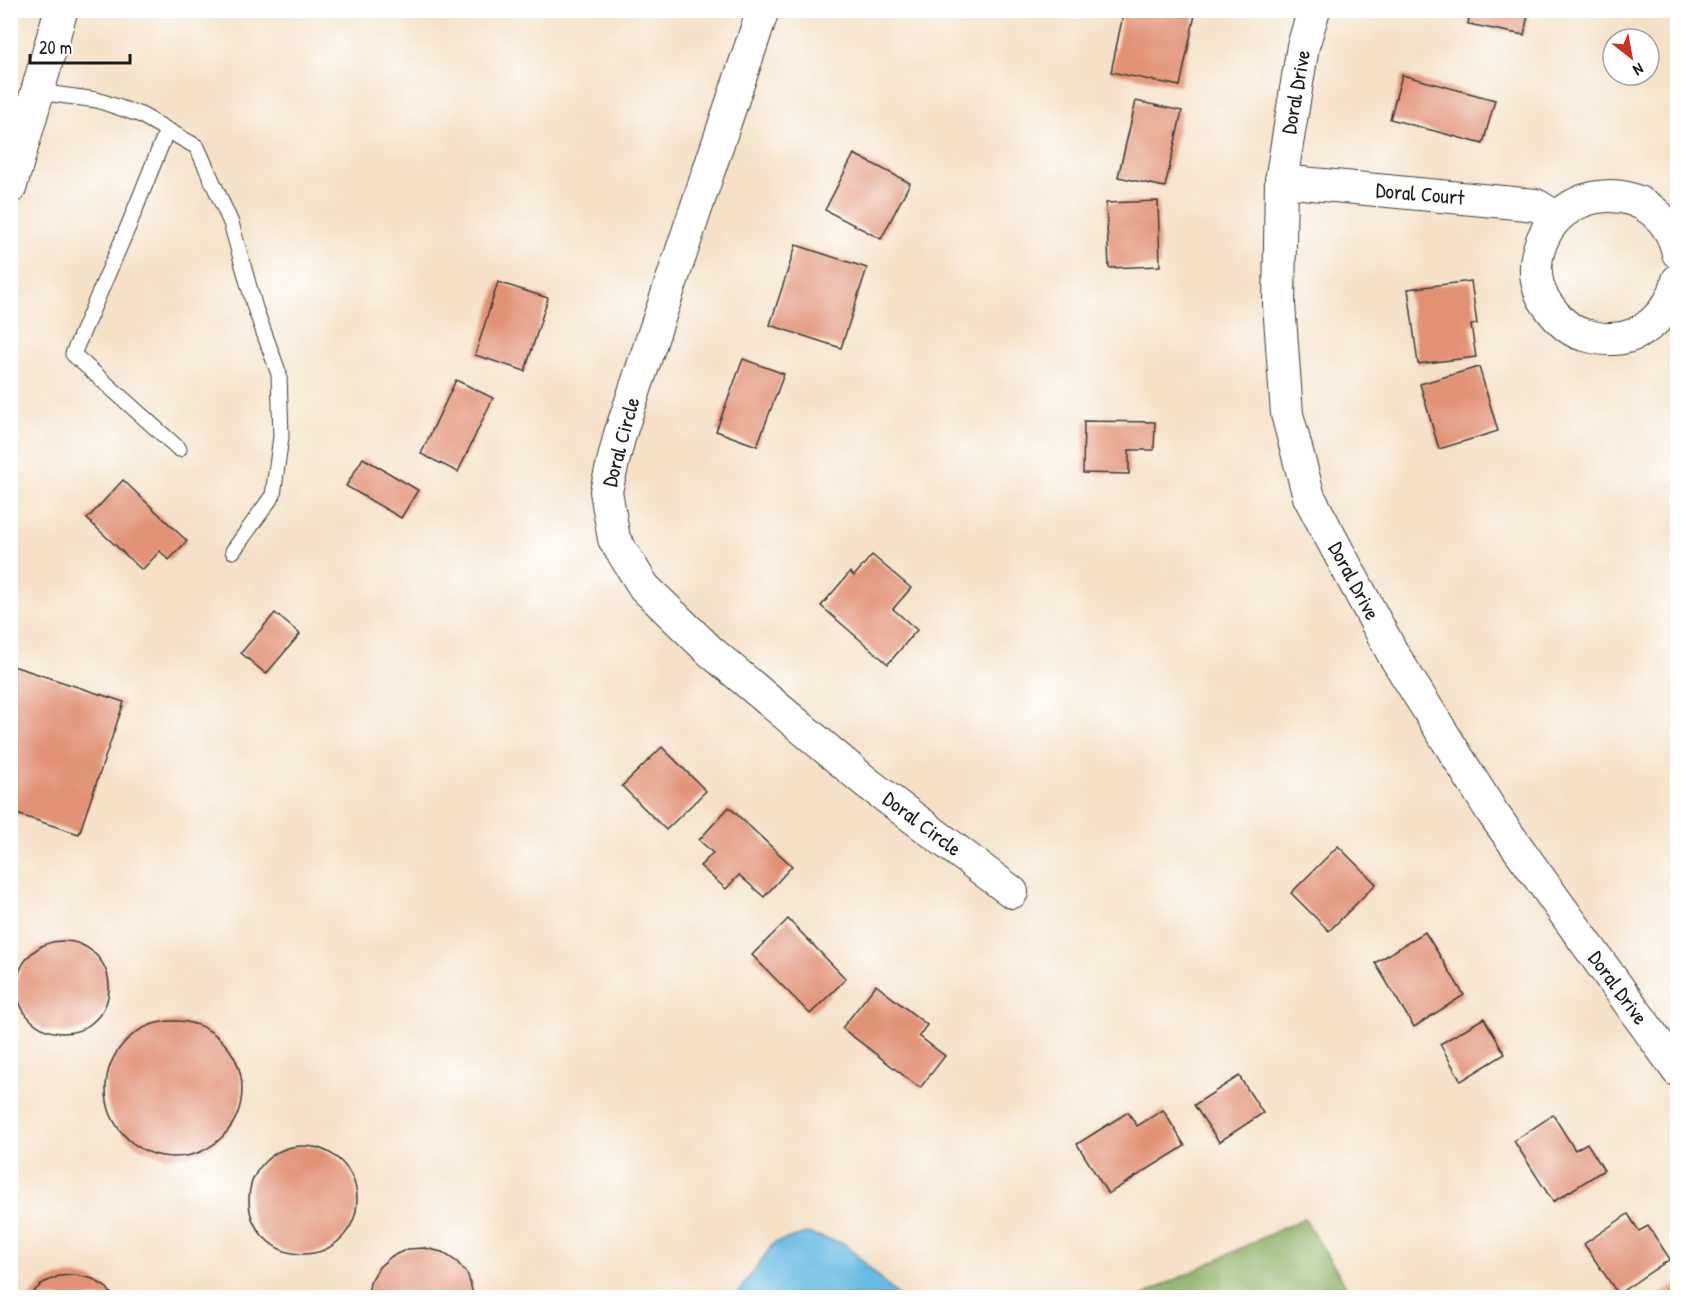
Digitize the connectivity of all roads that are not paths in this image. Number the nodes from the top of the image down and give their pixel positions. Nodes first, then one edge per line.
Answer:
1 (62, 10) edge
2 (763, 10) edge
3 (1314, 10) edge
4 (38, 92) junction
5 (167, 130) junction
6 (1281, 181) junction
7 (10, 187) edge
8 (1556, 217) junction
9 (1677, 253) edge
10 (1677, 280) edge
11 (179, 449) dead end
12 (232, 551) dead end
13 (1012, 892) dead end
14 (1677, 1071) edge

1 - 4 street
2 - 13 street, Doral Circle
3 - 6 street, Doral Drive
4 - 5 lane
4 - 7 street
5 - 11 lane
5 - 12 lane
6 - 8 street, Doral Court
6 - 14 street, Doral Drive
8 - 9 street
8 - 10 street

